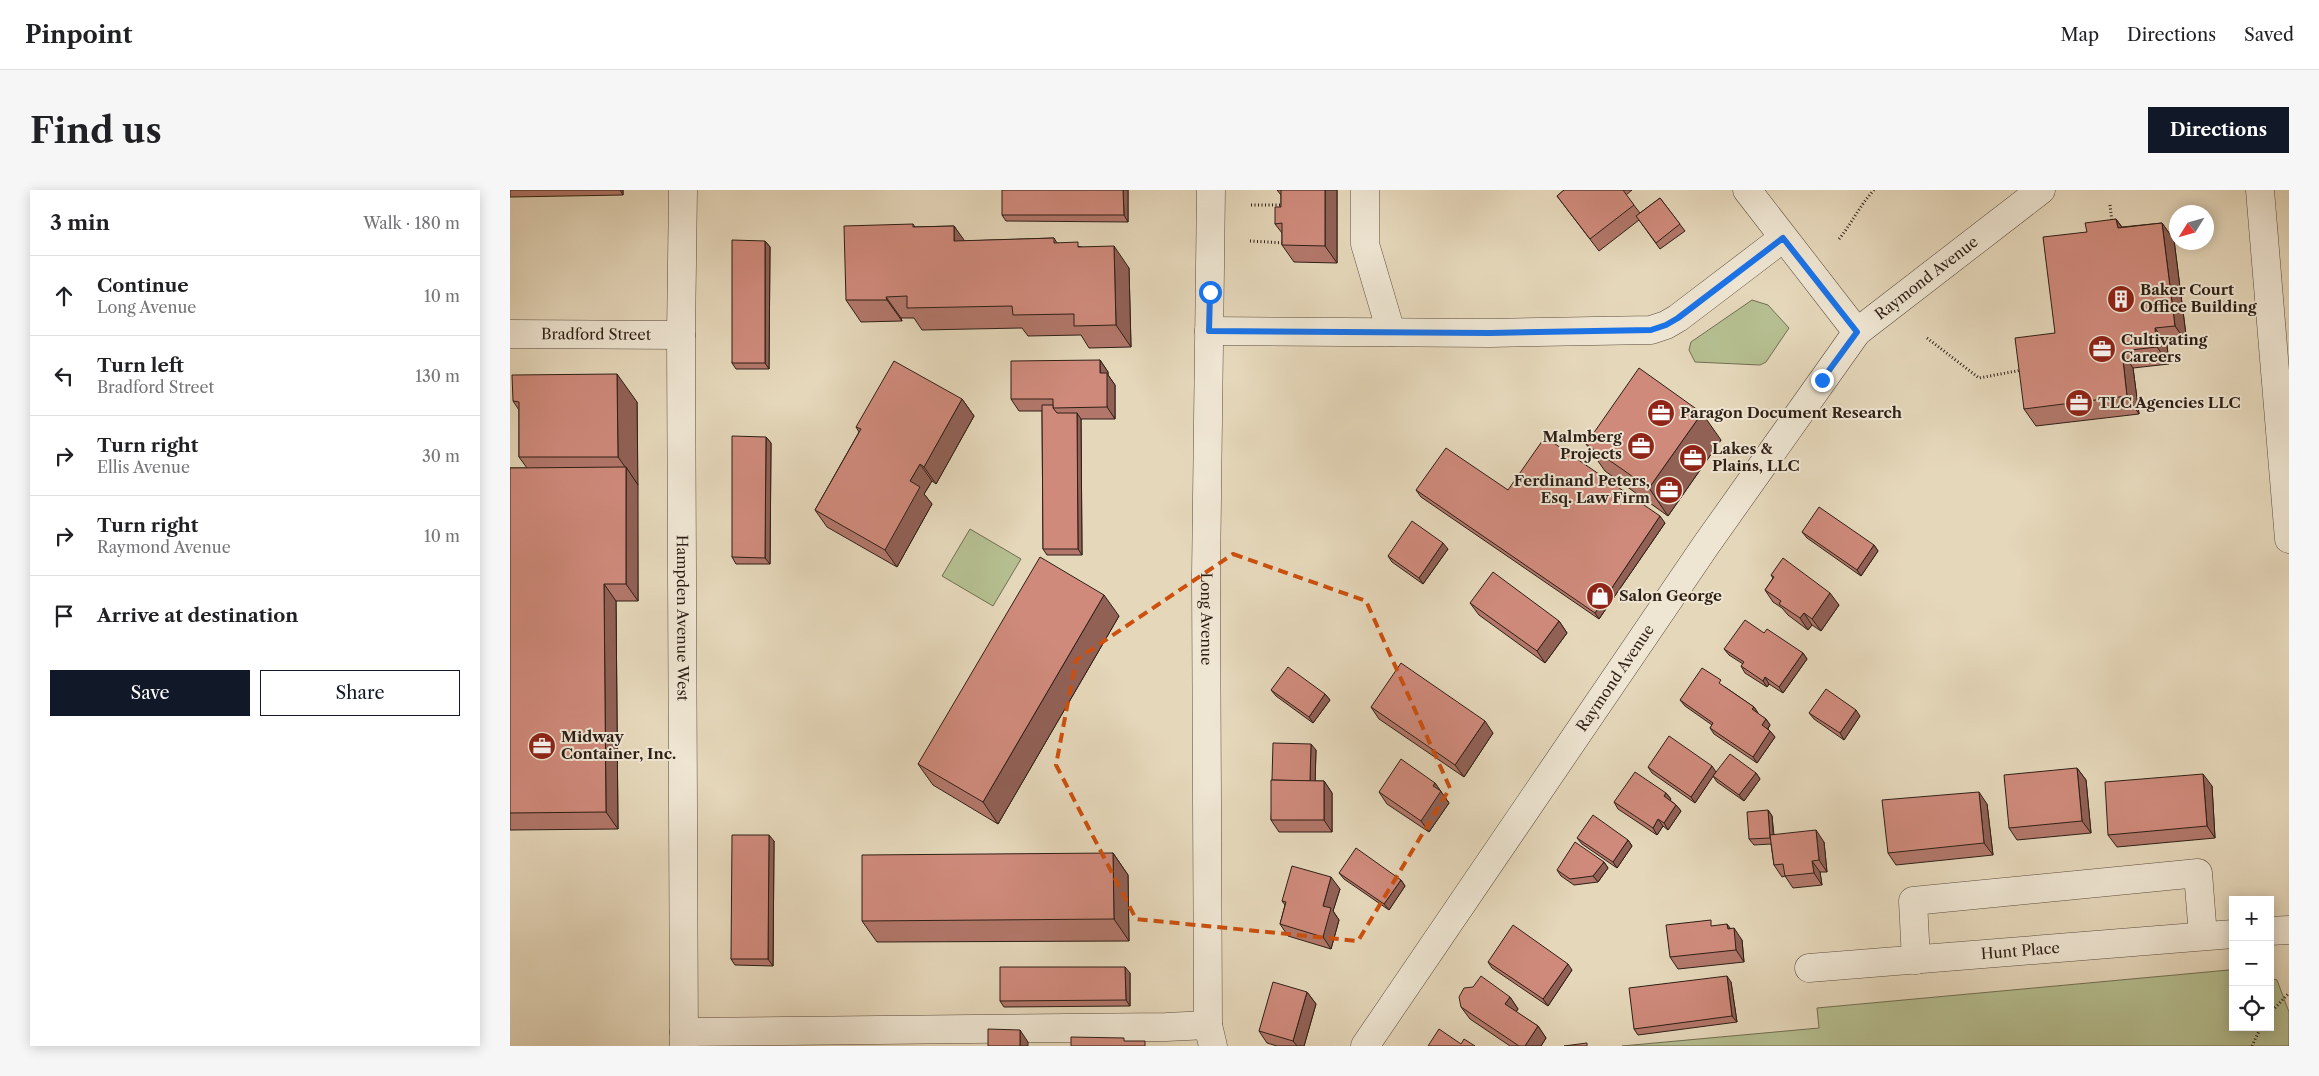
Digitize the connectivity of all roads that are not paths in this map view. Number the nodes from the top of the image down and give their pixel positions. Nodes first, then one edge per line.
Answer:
1 (683, 190) edge
2 (1211, 190) edge
3 (1365, 190) edge
4 (1746, 190) edge
5 (2041, 190) edge
6 (2260, 190) edge
7 (1783, 238) junction
8 (1209, 331) junction
9 (1391, 332) junction
10 (1857, 332) junction
11 (510, 334) edge
12 (681, 335) junction
13 (2289, 539) edge
14 (2289, 930) edge
15 (2274, 931) edge
16 (2229, 934) edge
17 (2203, 936) junction
18 (1916, 960) junction
19 (1809, 968) dead end
20 (1211, 1035) edge
21 (684, 1039) edge
22 (1365, 1046) edge

1 - 12 street, Hampden Avenue West
2 - 8 street, Long Avenue
3 - 9 street
4 - 7 street
5 - 10 street, Raymond Avenue
6 - 13 street
7 - 9 street
7 - 10 street
8 - 9 street
8 - 20 street, Long Avenue
10 - 22 street, Raymond Avenue
11 - 12 street, Bradford Street
12 - 21 street, Hampden Avenue West
14 - 15 street
16 - 17 street, Hunt Place
17 - 18 street, Hunt Place
17 - 18 street
18 - 19 street, Hunt Place
20 - 21 street

